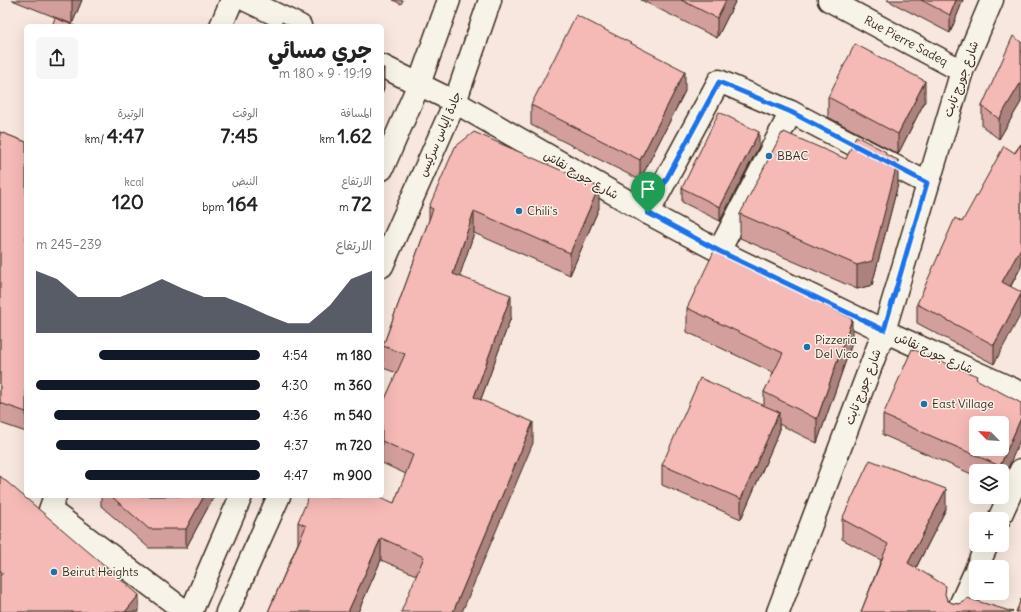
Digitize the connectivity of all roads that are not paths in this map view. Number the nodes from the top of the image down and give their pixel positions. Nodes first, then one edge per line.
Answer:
1 (232, 0) edge
2 (246, 0) edge
3 (449, 0) edge
4 (490, 0) edge
5 (829, 0) edge
6 (992, 0) edge
7 (222, 24) edge
8 (296, 24) edge
9 (384, 67) edge
10 (962, 71) junction
11 (419, 84) junction
12 (455, 102) junction
13 (791, 112) junction
14 (384, 164) edge
15 (927, 183) junction
16 (648, 213) junction
17 (719, 251) junction
18 (384, 262) edge
19 (884, 330) junction
20 (1021, 393) edge
21 (1021, 470) edge
22 (240, 498) edge
23 (278, 498) edge
24 (52, 503) edge
25 (1002, 512) edge
26 (969, 586) edge
27 (186, 612) edge
28 (191, 612) edge
29 (227, 612) edge
30 (778, 612) edge
31 (957, 612) edge

1 - 7 street
2 - 8 street
3 - 11 street
4 - 12 street, جادة إلياس سركيس
5 - 10 street, Rue Pierre Sadeq
6 - 10 street, شارع جورج تابت
9 - 11 street, شارع جورج نقاش
10 - 15 street, شارع جورج تابت
11 - 12 street, شارع جورج نقاش
11 - 14 street
12 - 16 street, شارع جورج نقاش
12 - 18 street, جادة إلياس سركيس
13 - 15 street
13 - 16 street
13 - 17 street
15 - 19 street, شارع جورج تابت
16 - 17 street, شارع جورج نقاش
17 - 19 street, شارع جورج نقاش
19 - 20 street, شارع جورج نقاش
19 - 30 street, شارع جورج تابت
21 - 25 street
22 - 28 street
23 - 29 street
24 - 27 street
26 - 31 street

